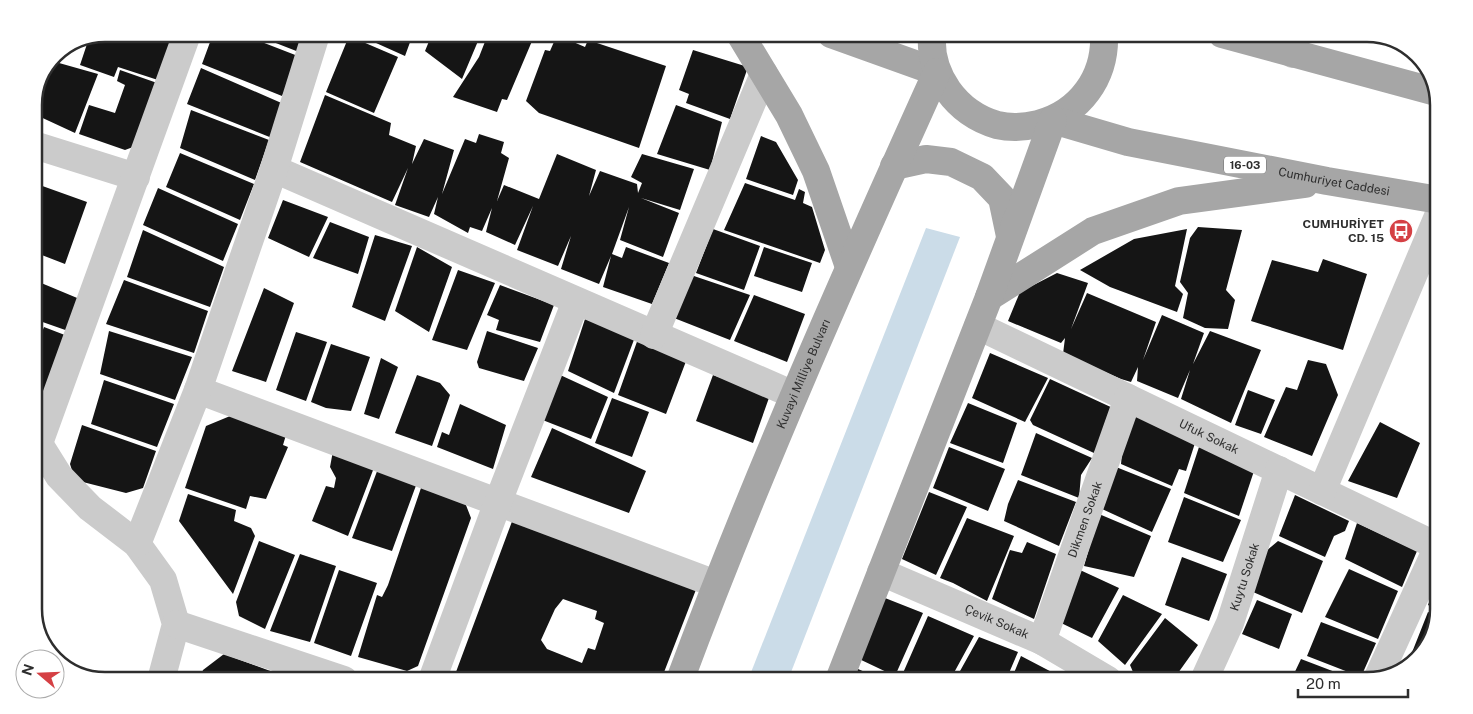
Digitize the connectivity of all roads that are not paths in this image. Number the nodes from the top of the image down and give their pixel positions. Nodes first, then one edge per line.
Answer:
1 (184, 43) edge
2 (313, 43) edge
3 (745, 43) edge
4 (856, 43) edge
5 (931, 43) edge
6 (1104, 43) edge
7 (1295, 44) edge
8 (937, 72) junction
9 (764, 74) junction
10 (1428, 89) edge
11 (1053, 120) junction
12 (43, 148) edge
13 (894, 166) junction
14 (274, 169) junction
15 (136, 178) junction
16 (1327, 181) junction
17 (1430, 198) edge
18 (1430, 235) edge
19 (1010, 236) junction
20 (849, 267) junction
21 (989, 297) junction
22 (576, 301) junction
23 (978, 326) junction
24 (654, 335) junction
25 (198, 390) junction
26 (794, 396) junction
27 (1128, 398) junction
28 (43, 429) edge
29 (43, 457) edge
30 (1279, 470) junction
31 (1322, 491) junction
32 (498, 502) junction
33 (1430, 543) edge
34 (137, 544) junction
35 (1430, 566) edge
36 (881, 572) junction
37 (716, 584) junction
38 (176, 624) junction
39 (1042, 641) junction
40 (1381, 670) edge
41 (163, 672) edge
42 (320, 672) edge
43 (435, 672) edge
44 (683, 672) edge
45 (842, 672) edge
46 (1094, 672) edge
47 (1208, 672) edge

1 - 15 street
2 - 14 street
3 - 9 main road
4 - 8 main road
5 - 8 main road
6 - 11 main road
7 - 10 main road
8 - 11 main road
8 - 13 main road, Kuvayi Milliye Bulvarı
9 - 20 main road
9 - 24 street
11 - 16 main road, Cumhuriyet Caddesi / 16-03
11 - 19 main road
12 - 15 street
13 - 19 main road
13 - 20 main road, Kuvayi Milliye Bulvarı
14 - 22 street
14 - 25 street
15 - 28 street
16 - 17 main road, Cumhuriyet Caddesi / 16-03
16 - 21 main road
18 - 31 street
19 - 21 main road
20 - 26 main road, Kuvayi Milliye Bulvarı
21 - 23 main road
22 - 24 street
22 - 32 street
23 - 27 street, Ufuk Sokak
23 - 36 main road
24 - 26 street
25 - 32 street
25 - 34 street
26 - 37 main road, Kuvayi Milliye Bulvarı
27 - 30 street, Ufuk Sokak
27 - 39 street, Dikmen Sokak
29 - 34 street
30 - 31 street, Ufuk Sokak
30 - 47 street, Kuytu Sokak
31 - 33 street, Ufuk Sokak
32 - 37 street
32 - 43 street
34 - 38 street
35 - 40 street
36 - 39 street, Çevik Sokak
36 - 45 main road
37 - 44 main road, Kuvayi Milliye Bulvarı
38 - 41 street
38 - 42 street
39 - 46 street, Çevik Sokak

